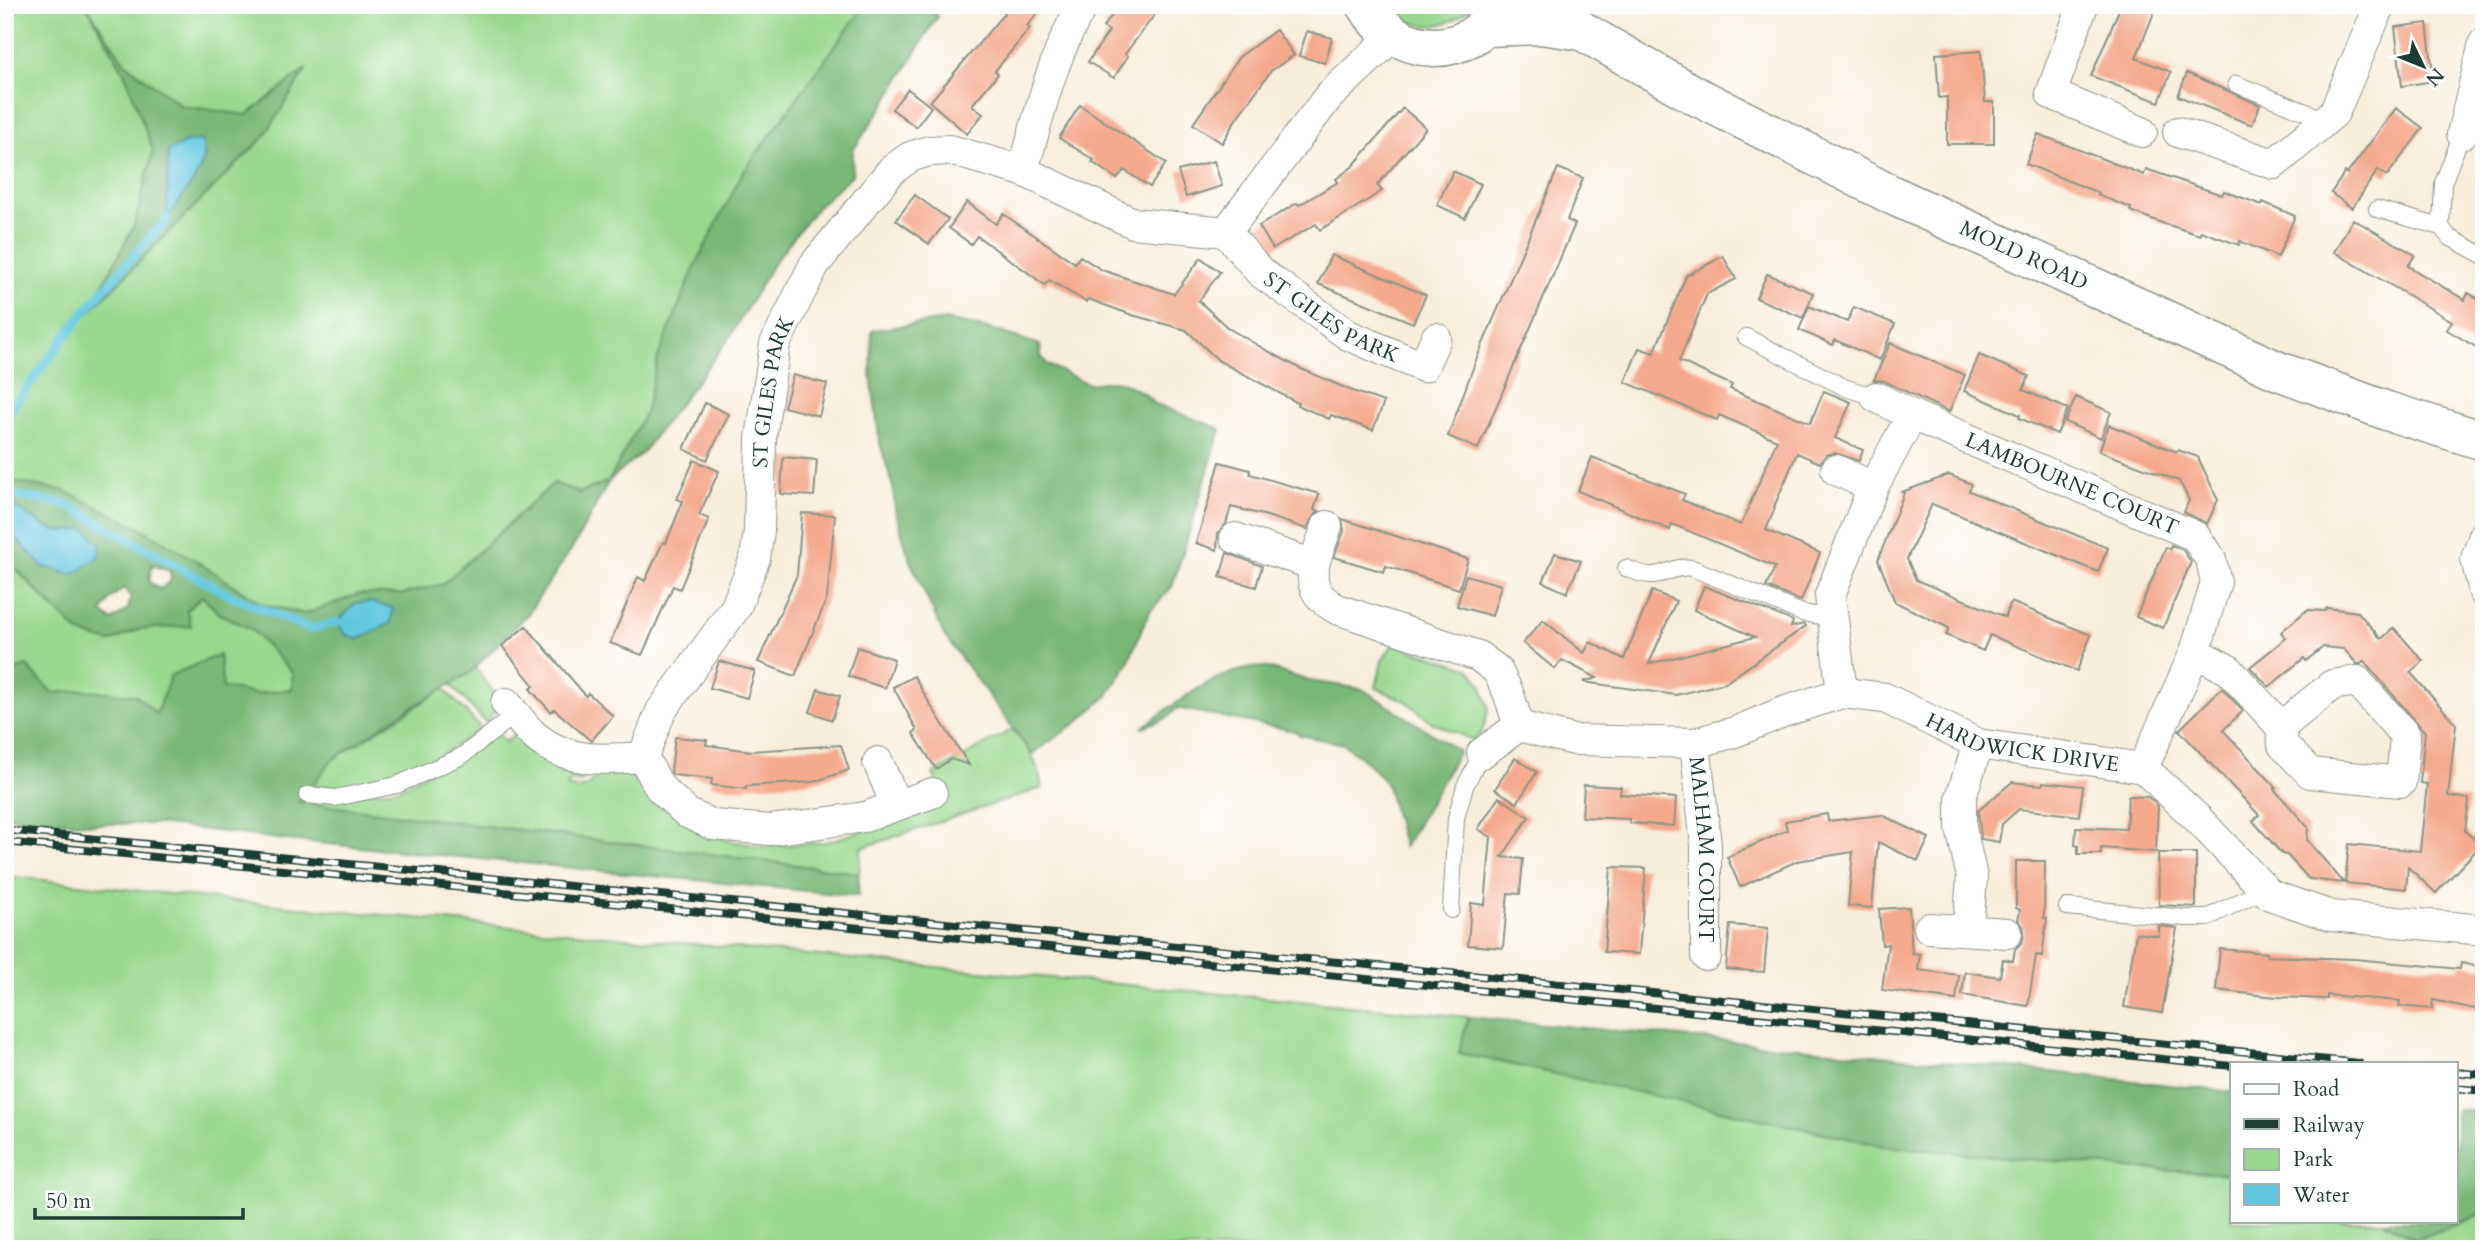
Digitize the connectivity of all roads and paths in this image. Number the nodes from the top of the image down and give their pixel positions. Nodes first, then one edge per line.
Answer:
1 (1083, 5) edge
2 (1366, 5) edge
3 (1555, 5) edge
4 (2083, 5) edge
5 (2380, 5) edge
6 (1492, 16) edge
7 (1582, 31) junction
8 (1393, 36) junction
9 (2484, 43) edge
10 (2236, 84) dead end
11 (2326, 120) junction
12 (2141, 132) dead end
13 (2178, 132) dead end
14 (2462, 134) joint
15 (1023, 171) junction
16 (2377, 209) dead end
17 (2441, 227) junction
18 (1226, 232) junction
19 (2484, 256) edge
20 (1746, 337) dead end
21 (1436, 338) dead end
22 (1877, 397) joint
23 (1912, 415) junction
24 (2484, 441) edge
25 (1836, 470) dead end
26 (1873, 487) junction
27 (1327, 527) dead end
28 (2484, 536) edge
29 (1235, 538) dead end
30 (1314, 565) junction
31 (1626, 568) dead end
32 (2484, 592) edge
33 (1833, 618) junction
34 (2195, 652) junction
35 (1842, 693) junction
36 (511, 709) joint
37 (1519, 726) junction
38 (2281, 727) dead end
39 (1695, 743) junction
40 (1978, 744) junction
41 (1482, 753) joint
42 (643, 757) junction
43 (878, 762) dead end
44 (2143, 768) junction
45 (932, 793) dead end
46 (307, 795) dead end
47 (896, 805) junction
48 (2264, 890) junction
49 (2067, 906) dead end
50 (1451, 910) dead end
51 (1929, 928) dead end
52 (1968, 929) junction
53 (2484, 930) edge
54 (2007, 933) dead end
55 (1706, 956) dead end

1 - 15 street
2 - 8 main road
3 - 7 main road, MOLD ROAD
4 - 12 street
5 - 11 street
6 - 7 main road, MOLD ROAD
6 - 8 main road
7 - 24 main road, MOLD ROAD
8 - 18 street
9 - 14 street
10 - 11 lane
11 - 13 street
14 - 17 lane
15 - 18 street, ST GILES PARK
15 - 42 street, ST GILES PARK
16 - 17 lane
17 - 19 lane
18 - 21 street, ST GILES PARK
20 - 22 lane
22 - 23 street, LAMBOURNE COURT
23 - 26 street
23 - 34 street, LAMBOURNE COURT
25 - 26 street
26 - 33 street
27 - 30 street
28 - 32 street
29 - 30 street
30 - 37 street
31 - 33 lane
33 - 35 street
34 - 38 street
34 - 44 street, LAMBOURNE COURT
35 - 39 street, HARDWICK DRIVE
35 - 40 street, HARDWICK DRIVE
36 - 42 street
36 - 46 lane
37 - 39 street, HARDWICK DRIVE
37 - 41 street
39 - 55 street, MALHAM COURT
40 - 44 street, HARDWICK DRIVE
40 - 52 street
41 - 50 lane
42 - 47 street
43 - 47 street
44 - 48 street, HARDWICK DRIVE
45 - 47 street
48 - 49 lane
48 - 53 street, HARDWICK DRIVE
51 - 52 street
52 - 54 street

